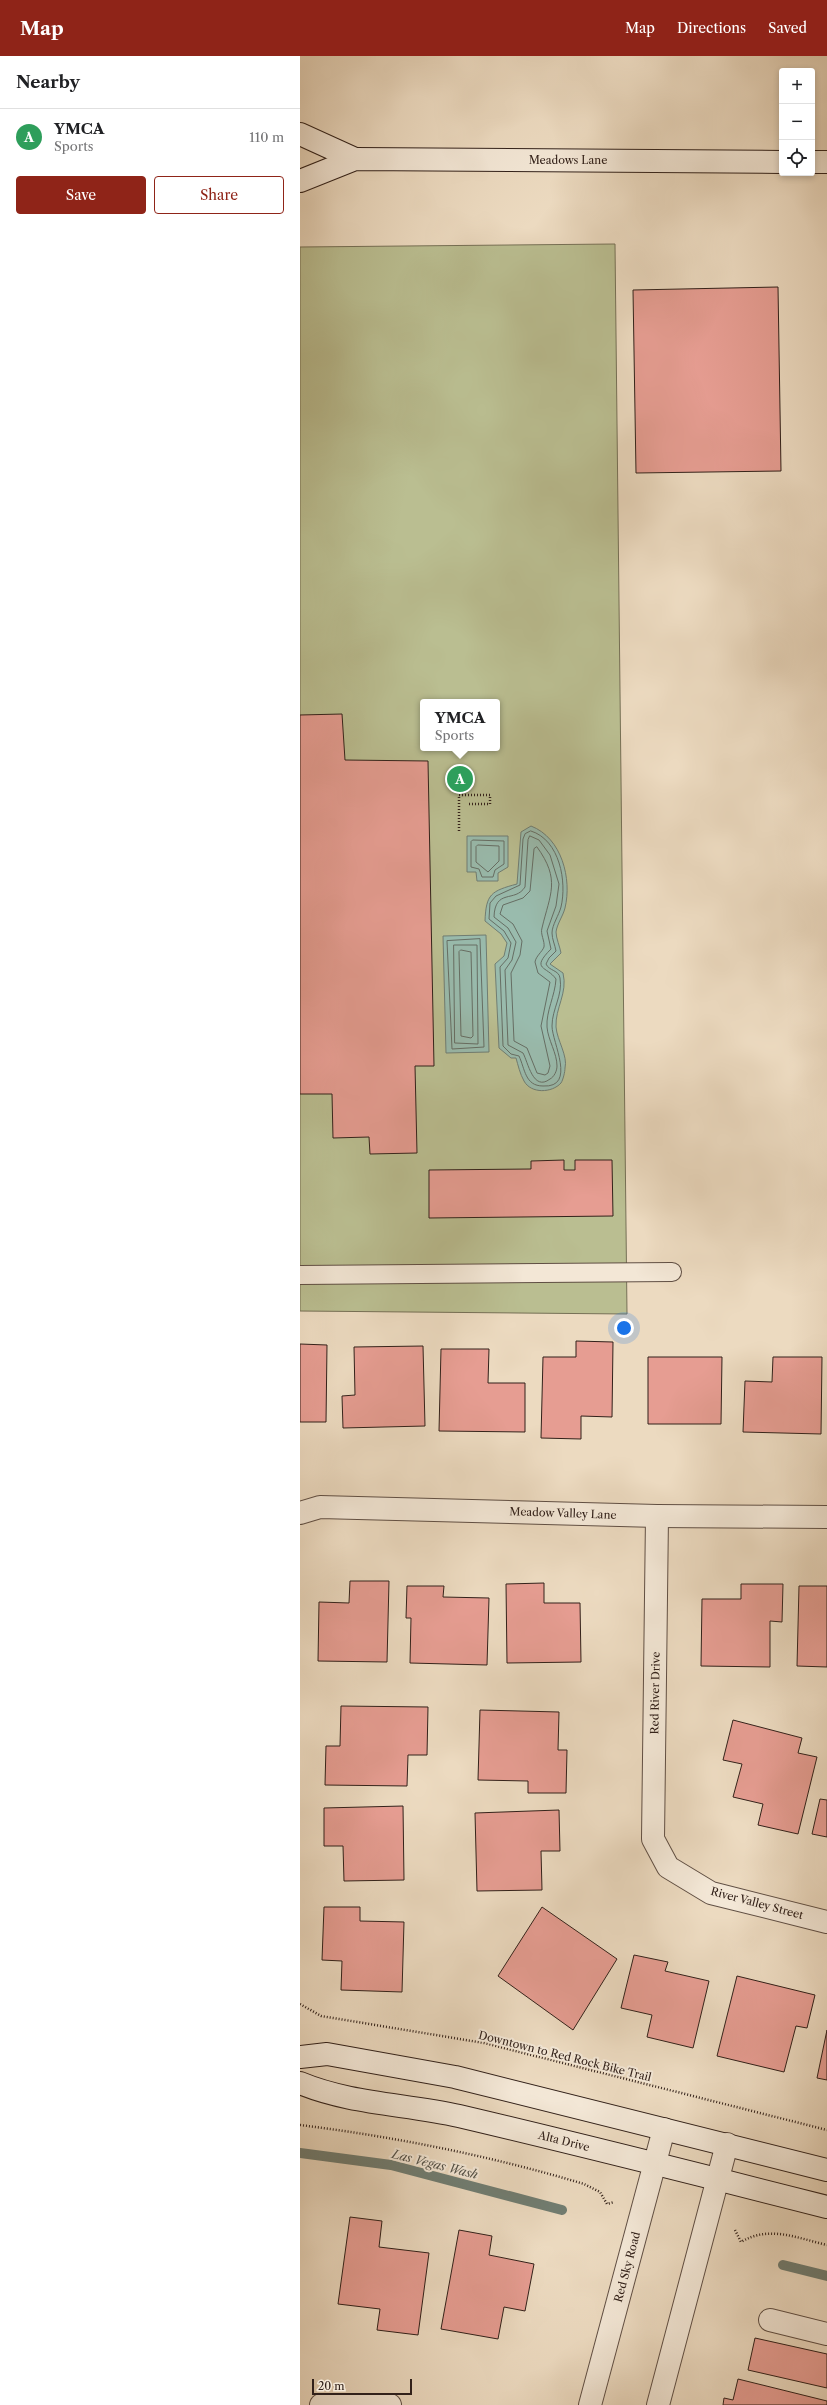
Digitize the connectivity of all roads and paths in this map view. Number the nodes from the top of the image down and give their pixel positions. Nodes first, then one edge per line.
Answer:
1 (300, 134) edge
2 (355, 159) junction
3 (779, 162) edge
4 (815, 162) edge
5 (827, 162) edge
6 (300, 181) edge
7 (467, 804) dead end
8 (459, 831) dead end
9 (672, 1272) dead end
10 (300, 1275) edge
11 (300, 1513) edge
12 (657, 1516) junction
13 (827, 1517) edge
14 (668, 1867) joint
15 (827, 1922) edge
16 (300, 2004) edge
17 (300, 2057) edge
18 (300, 2083) edge
19 (300, 2125) edge
20 (664, 2129) junction
21 (827, 2130) edge
22 (727, 2144) junction
23 (654, 2164) junction
24 (827, 2170) edge
25 (718, 2179) junction
26 (607, 2204) dead end
27 (827, 2207) edge
28 (741, 2242) dead end
29 (827, 2245) edge
30 (770, 2320) dead end
31 (827, 2334) edge
32 (320, 2405) edge
33 (390, 2405) edge
34 (590, 2405) edge
35 (658, 2405) edge

1 - 2 street, Meadows Lane
2 - 3 street, Meadows Lane
2 - 6 street, Meadows Lane
4 - 5 street
7 - 8 path
9 - 10 lane
11 - 12 street, Meadow Valley Lane
12 - 13 street, Meadow Valley Lane
12 - 14 street, Red River Drive
14 - 15 street, River Valley Street
16 - 21 path, Downtown to Red Rock Bike Trail
17 - 20 street
18 - 23 street, Alta Drive
19 - 26 path
20 - 22 street
20 - 23 street, Red Sky Road
22 - 24 street
22 - 25 street
23 - 25 street, Alta Drive
23 - 34 street, Red Sky Road
25 - 27 street, Alta Drive
25 - 35 street
28 - 29 path
30 - 31 street
32 - 33 street

